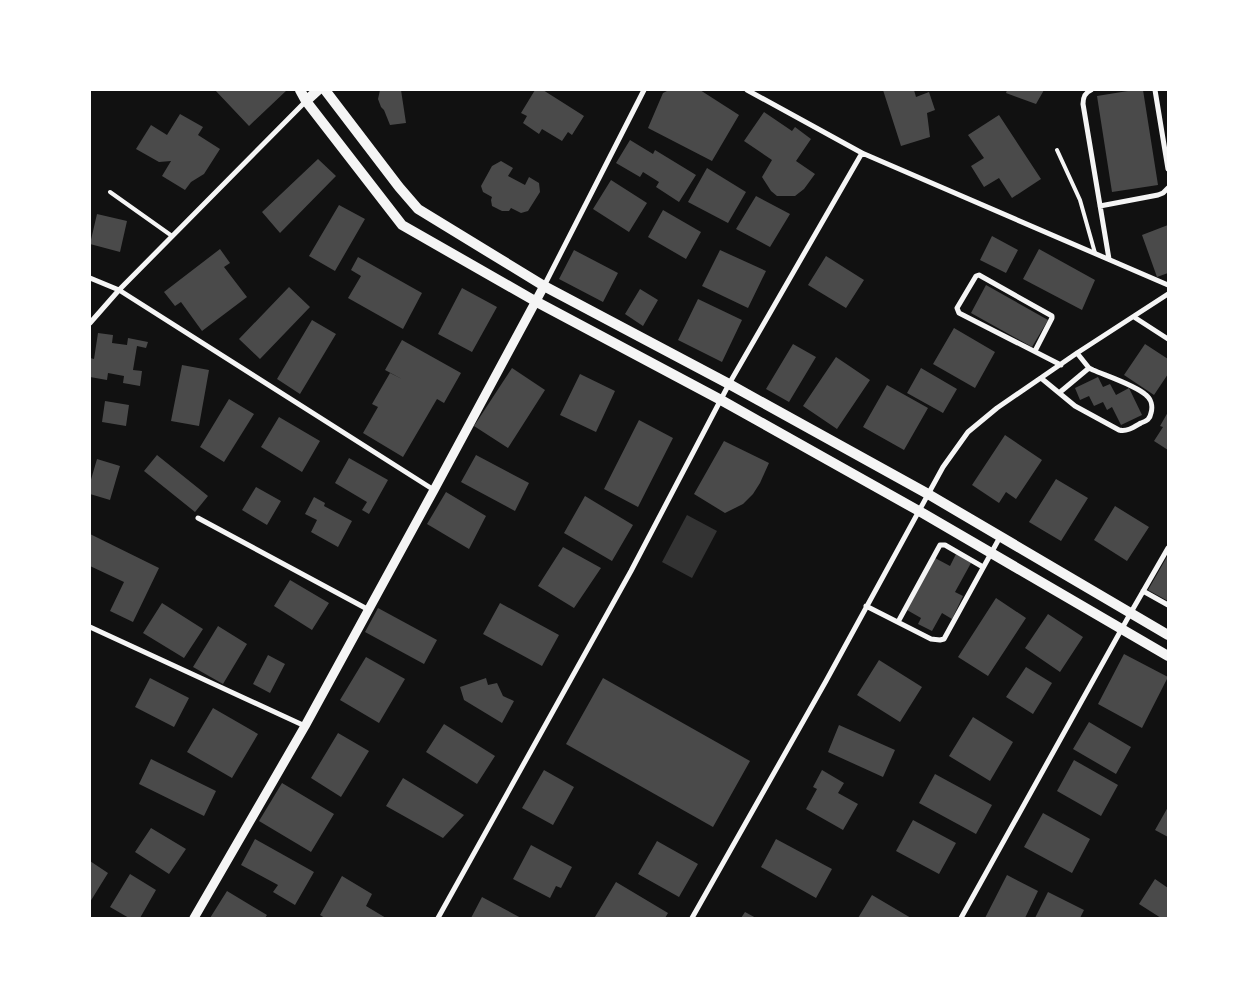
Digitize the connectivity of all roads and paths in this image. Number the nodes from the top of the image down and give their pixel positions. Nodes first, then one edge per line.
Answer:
1 (300, 90) edge
2 (318, 90) edge
3 (325, 90) edge
4 (644, 90) edge
5 (747, 90) edge
6 (1091, 90) edge
7 (1155, 90) edge
8 (306, 101) junction
9 (1057, 150) dead end
10 (862, 153) junction
11 (1168, 169) edge
12 (1168, 188) edge
13 (110, 192) dead end
14 (1100, 206) junction
15 (172, 236) junction
16 (1095, 253) junction
17 (1109, 259) junction
18 (90, 278) edge
19 (1168, 285) edge
20 (544, 286) junction
21 (119, 290) junction
22 (1168, 294) edge
23 (536, 301) junction
24 (1134, 317) junction
25 (90, 323) edge
26 (1168, 339) edge
27 (1035, 351) junction
28 (1078, 353) junction
29 (1061, 365) junction
30 (1089, 368) junction
31 (1042, 378) junction
32 (729, 384) junction
33 (1059, 393) junction
34 (721, 400) junction
35 (434, 490) junction
36 (928, 494) junction
37 (919, 511) junction
38 (198, 518) dead end
39 (1000, 537) junction
40 (1168, 548) edge
41 (991, 553) junction
42 (983, 567) junction
43 (1143, 591) junction
44 (1168, 605) edge
45 (866, 606) junction
46 (369, 610) junction
47 (1130, 614) junction
48 (898, 622) junction
49 (90, 627) edge
50 (1122, 630) junction
51 (1168, 635) edge
52 (1168, 656) edge
53 (305, 726) junction
54 (194, 918) edge
55 (438, 918) edge
56 (692, 918) edge
57 (961, 918) edge

1 - 8 main road
2 - 8 main road
3 - 20 main road
4 - 20 street
5 - 10 street
6 - 14 street
7 - 11 street
8 - 15 street
8 - 23 main road
9 - 16 lane
10 - 16 street
10 - 32 street
12 - 14 street
13 - 15 lane
14 - 17 street
15 - 21 street
16 - 17 street
17 - 19 street
18 - 21 street
20 - 23 street
20 - 32 main road
21 - 25 street
21 - 35 street
22 - 24 street
23 - 34 main road
23 - 35 street
24 - 26 street
24 - 28 street
27 - 27 street
27 - 29 street
28 - 29 street
28 - 30 street
29 - 31 street
30 - 33 street
30 - 33 street
31 - 33 street
31 - 36 street
32 - 34 street
32 - 36 main road
34 - 37 main road
34 - 55 street
35 - 46 street
36 - 37 street
36 - 39 main road
37 - 41 main road
37 - 45 street
38 - 46 street
39 - 41 street
39 - 47 main road
40 - 43 street
41 - 42 street
41 - 50 main road
42 - 48 street
42 - 48 street
43 - 44 street
43 - 47 street
45 - 48 street
45 - 56 street
46 - 53 street
47 - 50 street
47 - 51 main road
49 - 53 street
50 - 52 main road
50 - 57 street
53 - 54 street

